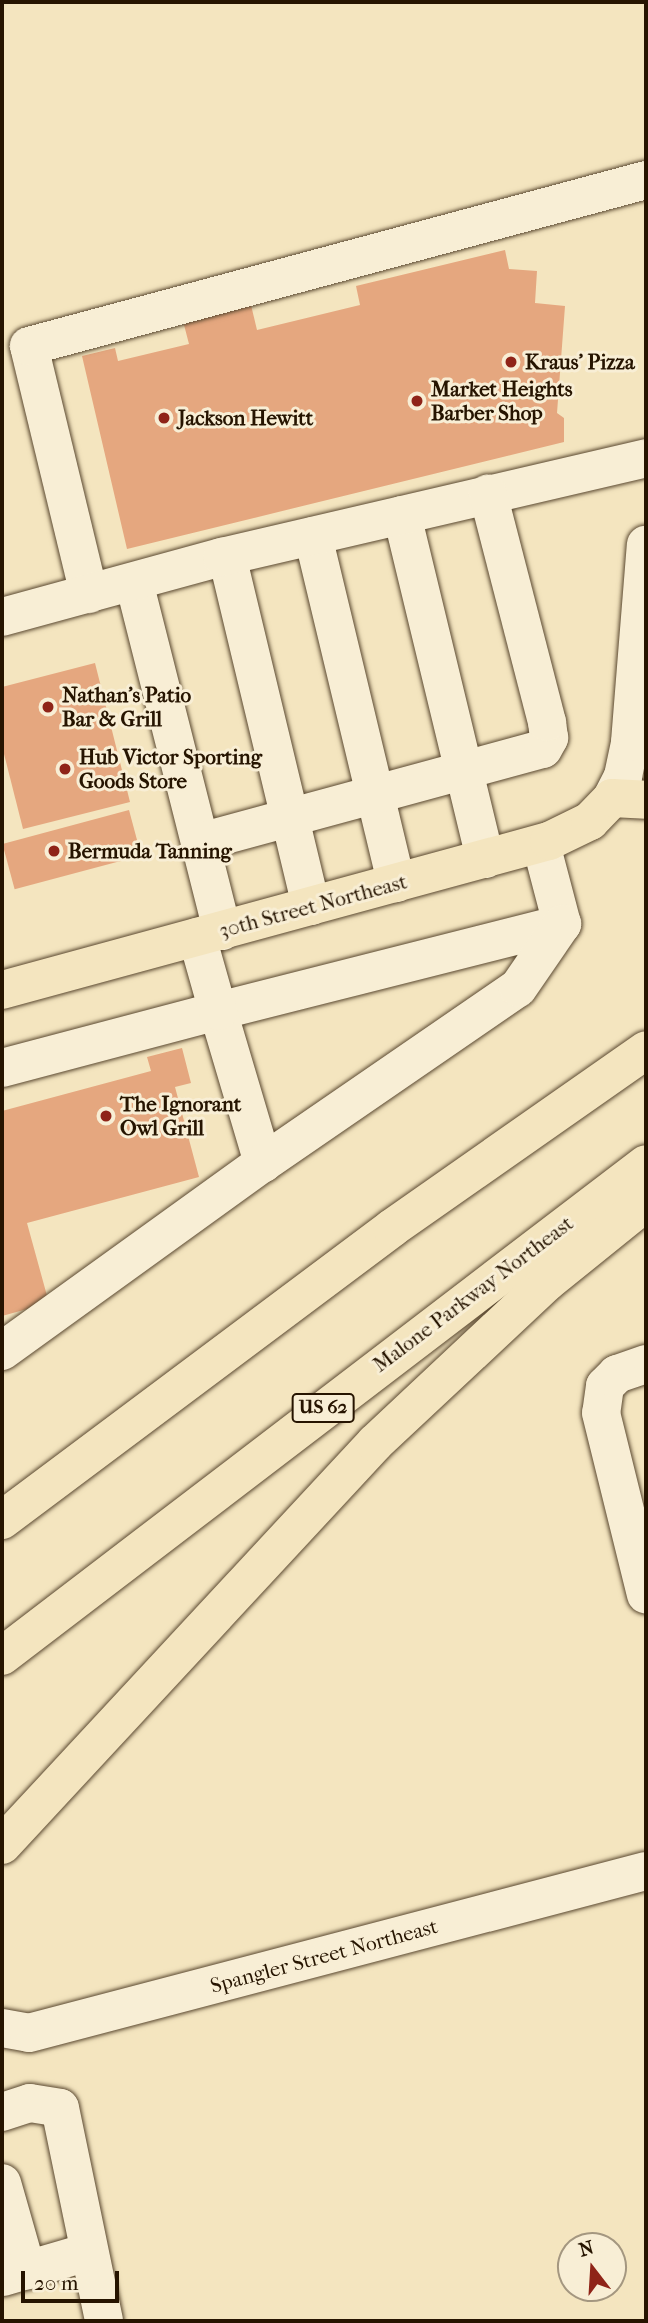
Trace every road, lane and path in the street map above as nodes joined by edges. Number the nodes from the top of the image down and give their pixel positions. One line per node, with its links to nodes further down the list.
1 (646, 180): 9 (street)
2 (646, 458): 3 (street)
3 (488, 494): 4 (street); 11 (street)
4 (402, 515): 5 (street); 11 (street)
5 (313, 536): 7 (street); 12 (street)
6 (646, 545): 13 (street)
7 (227, 556): 8 (street); 14 (street)
8 (134, 582): 9 (street); 15 (street)
9 (89, 594): 10 (street)
10 (2, 617)
11 (464, 773): 12 (street); 17 (street)
12 (375, 796): 14 (street); 18 (street)
13 (629, 799): 16 (main road, 30th Street Northeast)
14 (290, 818): 15 (street); 19 (street)
15 (200, 842): 21 (street)
16 (541, 844): 17 (main road, 30th Street Northeast); 20 (street)
17 (485, 859): 18 (main road, 30th Street Northeast)
18 (396, 883): 19 (main road, 30th Street Northeast)
19 (311, 906): 21 (main road, 30th Street Northeast)
20 (562, 924): 23 (street); 26 (street)
21 (210, 934): 22 (main road, 30th Street Northeast); 23 (street)
22 (2, 990)
23 (218, 1011): 25 (street); 26 (street)
24 (646, 1050): 31 (main road)
25 (2, 1068)
26 (263, 1163): 29 (street)
27 (646, 1164): 33 (main road, Malone Parkway Northeast / US 62)
28 (646, 1202): 34 (main road)
29 (2, 1351)
30 (646, 1364): 32 (street)
31 (2, 1520)
32 (646, 1595)
33 (2, 1656)
34 (2, 1845)
35 (646, 1871): 36 (street, Spangler Street Northeast)
36 (2, 2028)
37 (2, 2112): 39 (street)
38 (2, 2183): 40 (street)
39 (88, 2252): 40 (street); 41 (street)
40 (14, 2274)
41 (104, 2321)

